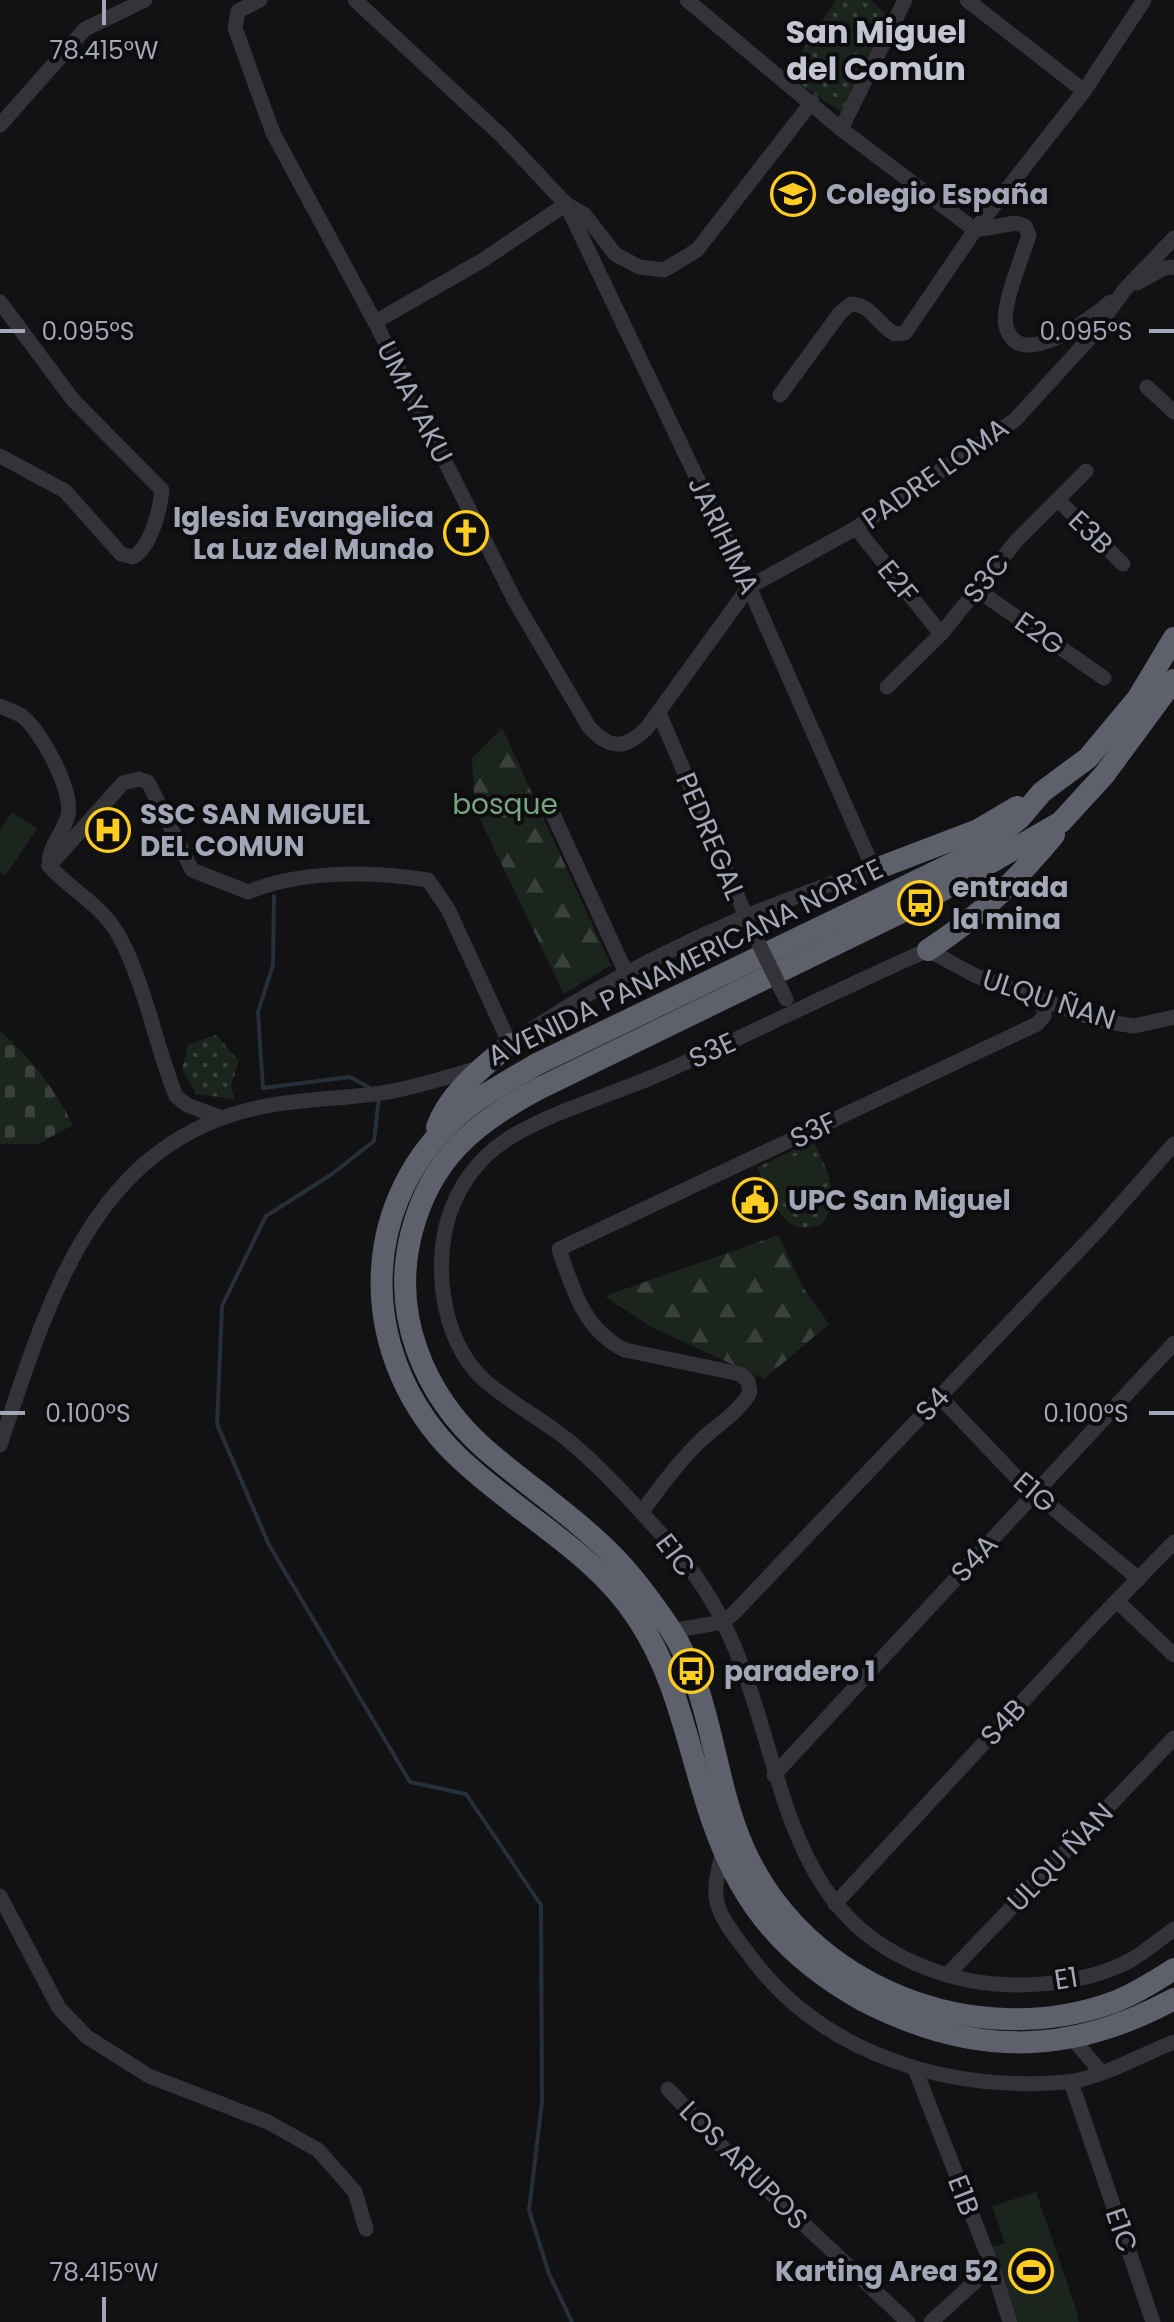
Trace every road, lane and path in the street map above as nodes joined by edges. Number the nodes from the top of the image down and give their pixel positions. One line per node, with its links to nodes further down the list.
1 (145, 0): 12 (street)
2 (223, 0): 9 (street)
3 (260, 0): 9 (street)
4 (354, 0): 14 (street)
5 (686, 0): 11 (street)
6 (905, 0): 13 (street)
7 (966, 0): 10 (street)
8 (1144, 0): 10 (street)
9 (238, 11): 20 (street, UMAYAKU)
10 (1084, 92): 15 (street)
11 (812, 102): 13 (street); 14 (street)
12 (0, 125)
13 (841, 129): 15 (street)
14 (566, 204): 20 (street); 29 (street, JARIHIMA)
15 (975, 230): 18 (street); 22 (street)
16 (1174, 238): 18 (street, PADRE LOMA)
17 (1174, 267): 18 (street)
18 (1126, 288): 27 (street, PADRE LOMA)
19 (0, 302): 24 (street)
20 (374, 322): 37 (street, UMAYAKU)
21 (1147, 387): 23 (street)
22 (780, 395)
23 (1174, 412)
24 (0, 456)
25 (1086, 471): 26 (street, S3C)
26 (1058, 501): 28 (street, E3B); 30 (street, S3C)
27 (856, 528): 29 (street, PADRE LOMA); 31 (street, E2F)
28 (1124, 564)
29 (750, 586): 37 (street); 42 (street, JARIHIMA)
30 (976, 589): 31 (street, S3C); 33 (street, E2G)
31 (941, 634): 35 (street, S3C)
32 (1174, 638): 38 (highway, AVENIDA PANAMERICANA NORTE)
33 (1104, 678)
34 (1174, 680): 40 (highway, AVENIDA PANAMERICANA NORTE)
35 (887, 687)
36 (0, 706): 41 (street)
37 (659, 713): 43 (street, PEDREGAL)
38 (1042, 792): 42 (highway); 53 (highway, AVENIDA PANAMERICANA NORTE)
39 (551, 810): 45 (street)
40 (1062, 822): 44 (highway); 64 (highway, AVENIDA PANAMERICANA NORTE)
41 (48, 866): 49 (street); 51 (street)
42 (875, 869): 43 (street)
43 (747, 920): 45 (street); 47 (street, PEDREGAL, bridge)
44 (928, 950): 46 (street, ULQU ÑAN); 47 (street, S3E)
45 (628, 975): 49 (street)
46 (1036, 997): 48 (street, ULQU ÑAN); 59 (street, S3F)
47 (790, 1006): 54 (street, S3E)
48 (1174, 1017)
49 (510, 1044): 50 (highway)
50 (482, 1067): 51 (street); 53 (highway)
51 (222, 1118): 57 (street)
52 (1174, 1144): 56 (street, S4)
53 (431, 1146): 68 (highway, AVENIDA PANAMERICANA NORTE)
54 (496, 1148): 59 (street, E1C)
55 (1174, 1343): 58 (street, S4A)
56 (939, 1396): 58 (street, E1G); 63 (street, S4)
57 (0, 1445)
58 (1034, 1492): 61 (street, E1G); 67 (street, S4A)
59 (642, 1512): 63 (street, E1C)
60 (1174, 1542): 61 (street, S4B)
61 (1138, 1580): 62 (street, S4B)
62 (1117, 1602): 65 (street); 70 (street, S4B)
63 (723, 1622): 64 (street); 67 (street, E1C)
64 (672, 1631): 72 (highway, AVENIDA PANAMERICANA NORTE)
65 (1174, 1655)
66 (1174, 1738): 73 (street, ULQU ÑAN)
67 (774, 1774): 70 (street, E1C)
68 (723, 1845): 75 (highway, AVENIDA PANAMERICANA NORTE); 77 (street)
69 (0, 1896): 81 (street)
70 (835, 1904): 73 (street, E1C)
71 (1174, 1929): 73 (street, E1)
72 (1174, 1970)
73 (946, 1975)
74 (1174, 1999): 75 (highway, AVENIDA PANAMERICANA NORTE)
75 (1072, 2038): 78 (street)
76 (1174, 2042): 78 (street)
77 (915, 2069): 79 (street); 82 (street, E1B)
78 (1101, 2072): 79 (street)
79 (1070, 2082): 86 (street, E1C)
80 (668, 2089): 83 (street, LOS ARUPOS)
81 (366, 2229)
82 (992, 2266): 84 (street); 85 (street, E1B)
83 (908, 2322)
84 (931, 2322)
85 (1010, 2322)
86 (1153, 2322)

